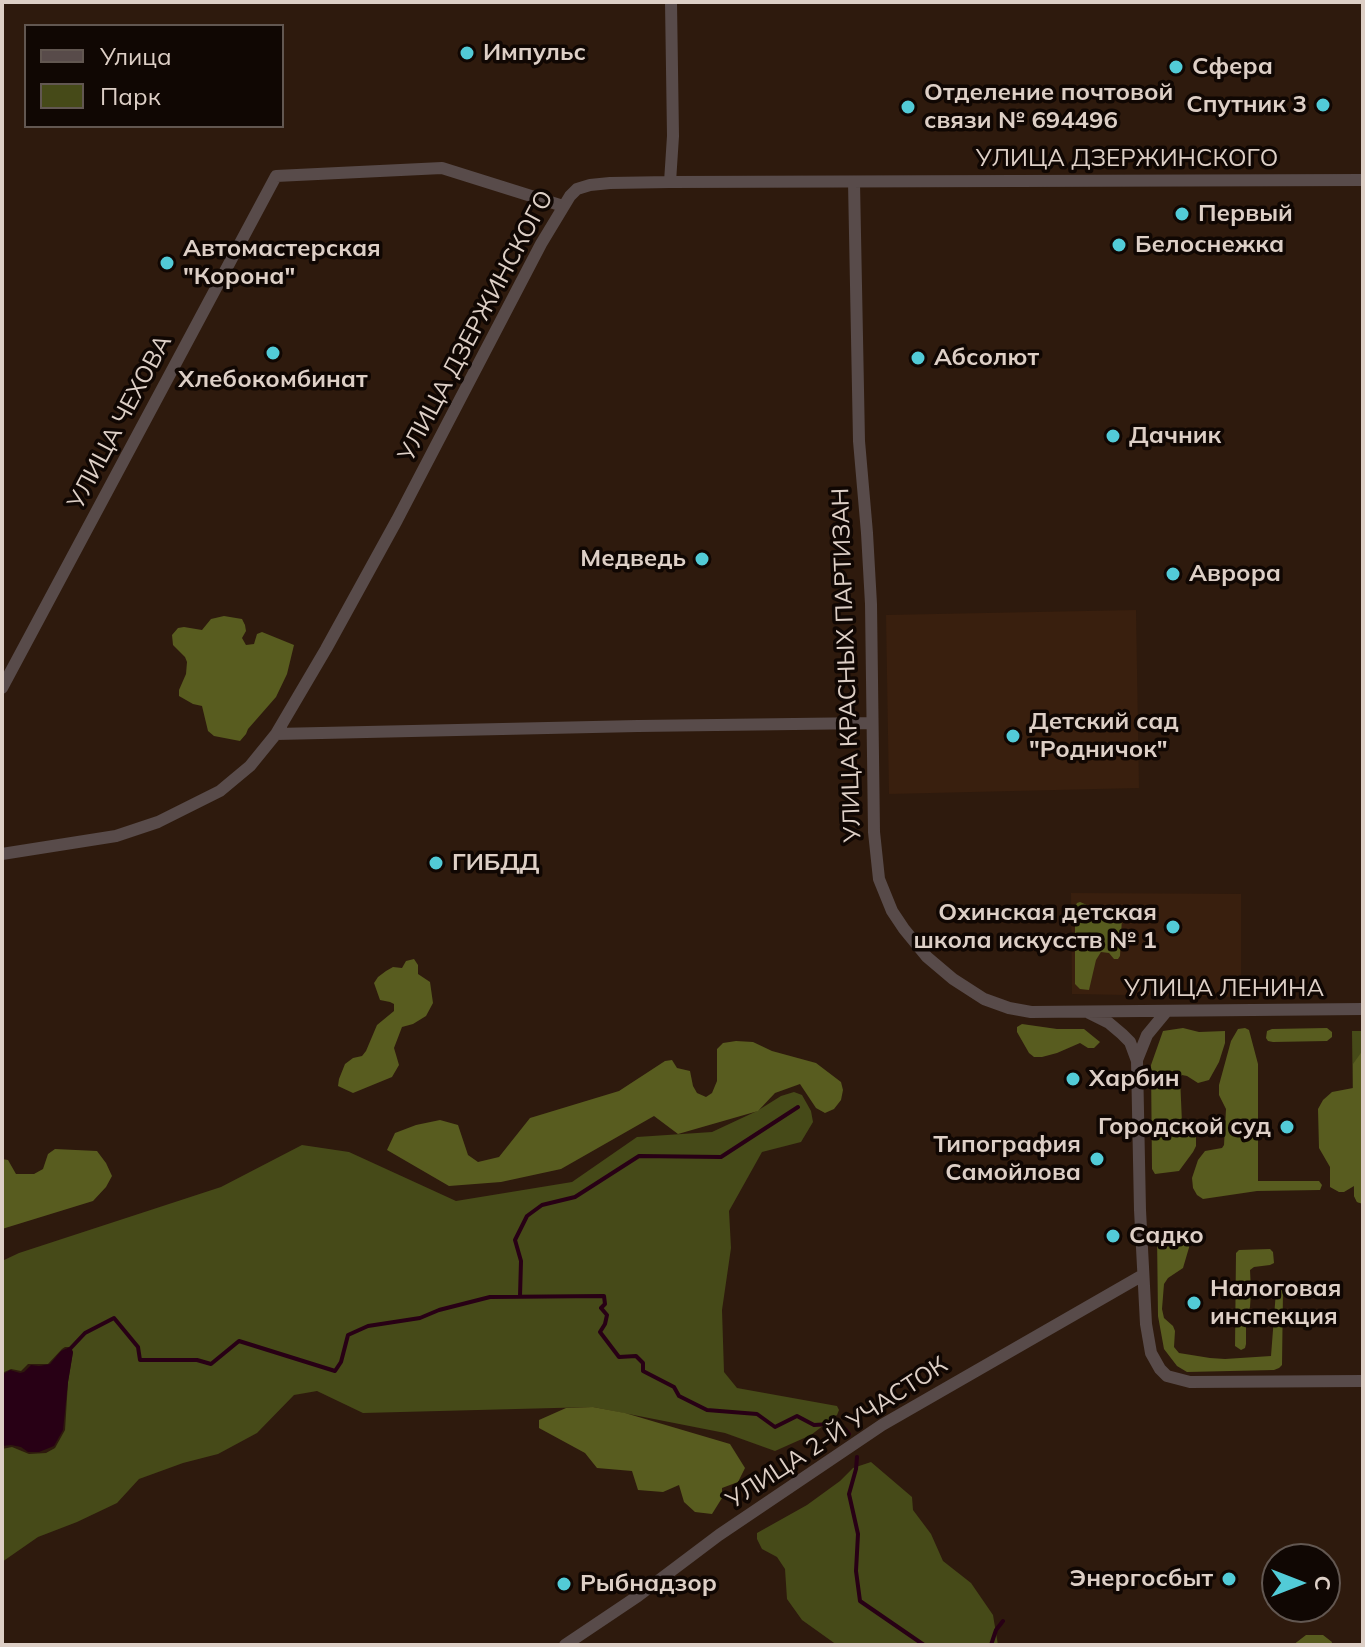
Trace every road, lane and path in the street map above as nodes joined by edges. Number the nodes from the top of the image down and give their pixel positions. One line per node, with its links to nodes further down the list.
1 (671, 2): 3 (street)
2 (1363, 180): 4 (street, УЛИЦА ДЗЕРЖИНСКОГО)
3 (670, 182): 4 (street, УЛИЦА ДЗЕРЖИНСКОГО); 5 (street, УЛИЦА ДЗЕРЖИНСКОГО)
4 (854, 182): 7 (street, УЛИЦА КРАСНЫХ ПАРТИЗАН)
5 (563, 206): 6 (street, УЛИЦА ЧЕХОВА); 8 (street, УЛИЦА ДЗЕРЖИНСКОГО)
6 (2, 688)
7 (872, 723): 8 (street); 11 (street, УЛИЦА КРАСНЫХ ПАРТИЗАН)
8 (276, 734): 9 (street, УЛИЦА ДЗЕРЖИНСКОГО)
9 (2, 854)
10 (1363, 1009): 12 (street, УЛИЦА ЛЕНИНА)
11 (1085, 1012): 12 (street, УЛИЦА ЛЕНИНА); 13 (street)
12 (1166, 1012): 13 (street)
13 (1137, 1061): 14 (street)
14 (1143, 1275): 15 (street); 16 (street, УЛИЦА 2-Й УЧАСТОК)
15 (1363, 1381)
16 (565, 1645)

